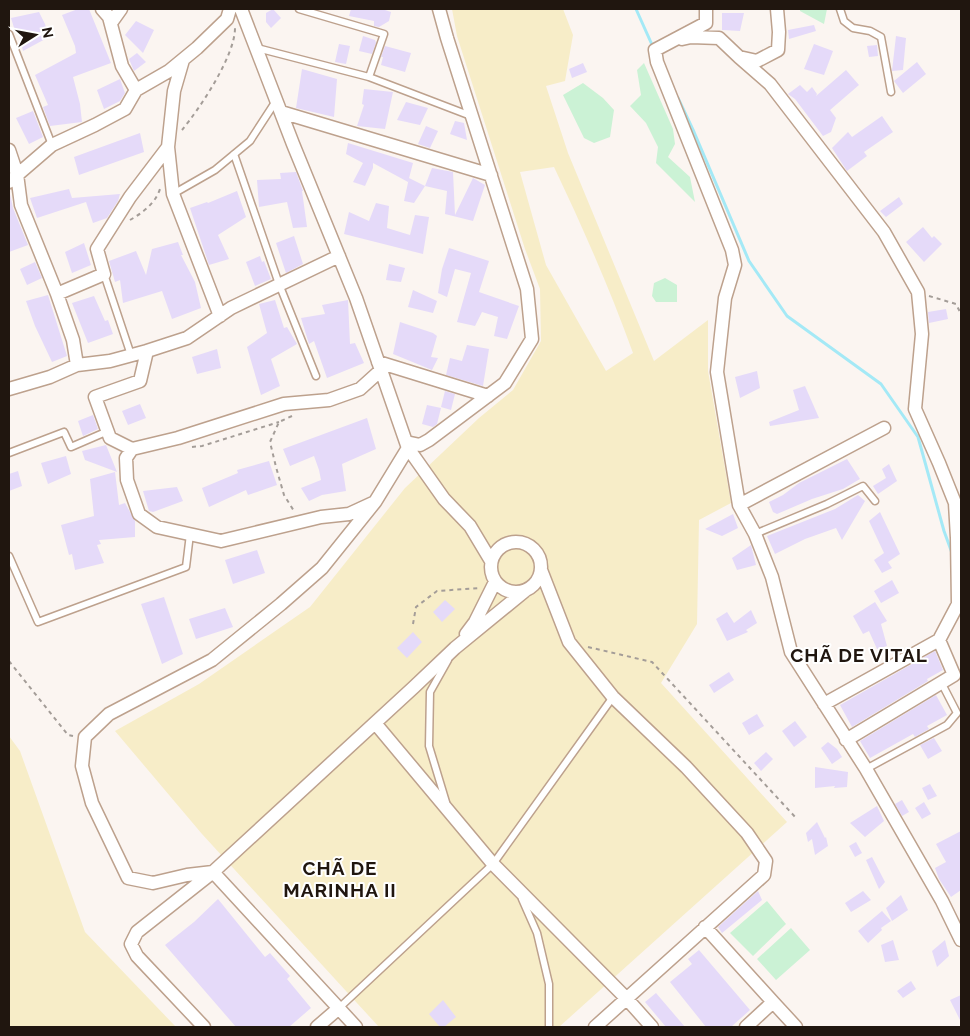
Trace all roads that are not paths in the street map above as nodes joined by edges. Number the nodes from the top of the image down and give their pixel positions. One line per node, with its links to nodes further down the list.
1 (102, 9): 10 (street)
2 (121, 9): 10 (street)
3 (230, 9): 15 (street)
4 (241, 9): 13 (street)
5 (299, 9): 16 (lane)
6 (439, 9): 20 (street)
7 (706, 9): 12 (street)
8 (777, 9): 14 (street)
9 (840, 9): 18 (lane)
10 (110, 23): 17 (street)
11 (9, 34): 21 (lane)
12 (672, 42): 14 (street); 49 (street)
13 (257, 48): 16 (lane); 19 (street)
14 (739, 56): 57 (street)
15 (183, 60): 17 (street); 22 (street)
16 (369, 77): 20 (lane)
17 (136, 90): 21 (street)
18 (891, 92)
19 (279, 106): 24 (lane); 25 (street); 28 (street)
20 (472, 116): 25 (street)
21 (52, 144): 26 (street)
22 (168, 147): 27 (street); 29 (street)
23 (9, 150): 26 (street)
24 (234, 154): 27 (lane); 30 (lane)
25 (491, 175): 39 (street)
26 (13, 178): 31 (street)
27 (173, 194): 32 (street)
28 (339, 256): 30 (street); 36 (street)
29 (104, 274): 31 (street); 34 (lane)
30 (279, 284): 32 (street); 37 (lane)
31 (57, 294): 35 (street)
32 (220, 316): 33 (street)
33 (148, 351): 34 (street); 41 (street)
34 (131, 355): 35 (street)
35 (77, 365): 38 (street)
36 (380, 366): 39 (street); 43 (street); 44 (street)
37 (316, 376)
38 (9, 389)
39 (488, 396): 42 (street)
40 (884, 428): 49 (street)
41 (108, 430): 44 (street); 45 (lane)
42 (429, 440): 43 (street); 46 (street)
43 (407, 445): 46 (street); 48 (street)
44 (132, 449): 50 (street)
45 (9, 452)
46 (418, 464): 53 (street)
47 (875, 501): 51 (lane)
48 (375, 502): 50 (street); 67 (street)
49 (739, 505): 51 (street)
50 (190, 534): 52 (lane)
51 (755, 534): 61 (street)
52 (9, 556)
53 (491, 561): 54 (street); 55 (street)
54 (541, 570): 56 (street); 60 (street)
55 (494, 584): 56 (street); 58 (street)
56 (526, 590): 58 (street)
57 (939, 640): 59 (street); 61 (street)
58 (455, 648): 62 (street); 65 (lane)
59 (941, 682): 63 (street); 64 (lane)
60 (613, 697): 66 (lane); 69 (street)
61 (824, 704): 63 (street)
62 (375, 723): 65 (street); 67 (street)
63 (846, 740): 64 (street)
64 (866, 769): 70 (street)
65 (449, 812): 66 (street)
66 (493, 864): 68 (street); 73 (lane)
67 (213, 872): 73 (street); 74 (street)
68 (518, 888): 71 (street); 77 (lane)
69 (706, 927): 71 (street); 72 (street)
70 (961, 940)
71 (627, 999): 78 (street); 79 (street)
72 (773, 1002): 80 (street); 81 (street)
73 (339, 1008): 75 (street); 76 (street)
74 (204, 1027)
75 (317, 1027)
76 (356, 1027)
77 (548, 1027)
78 (595, 1027)
79 (652, 1027)
80 (746, 1027)
81 (796, 1027)

